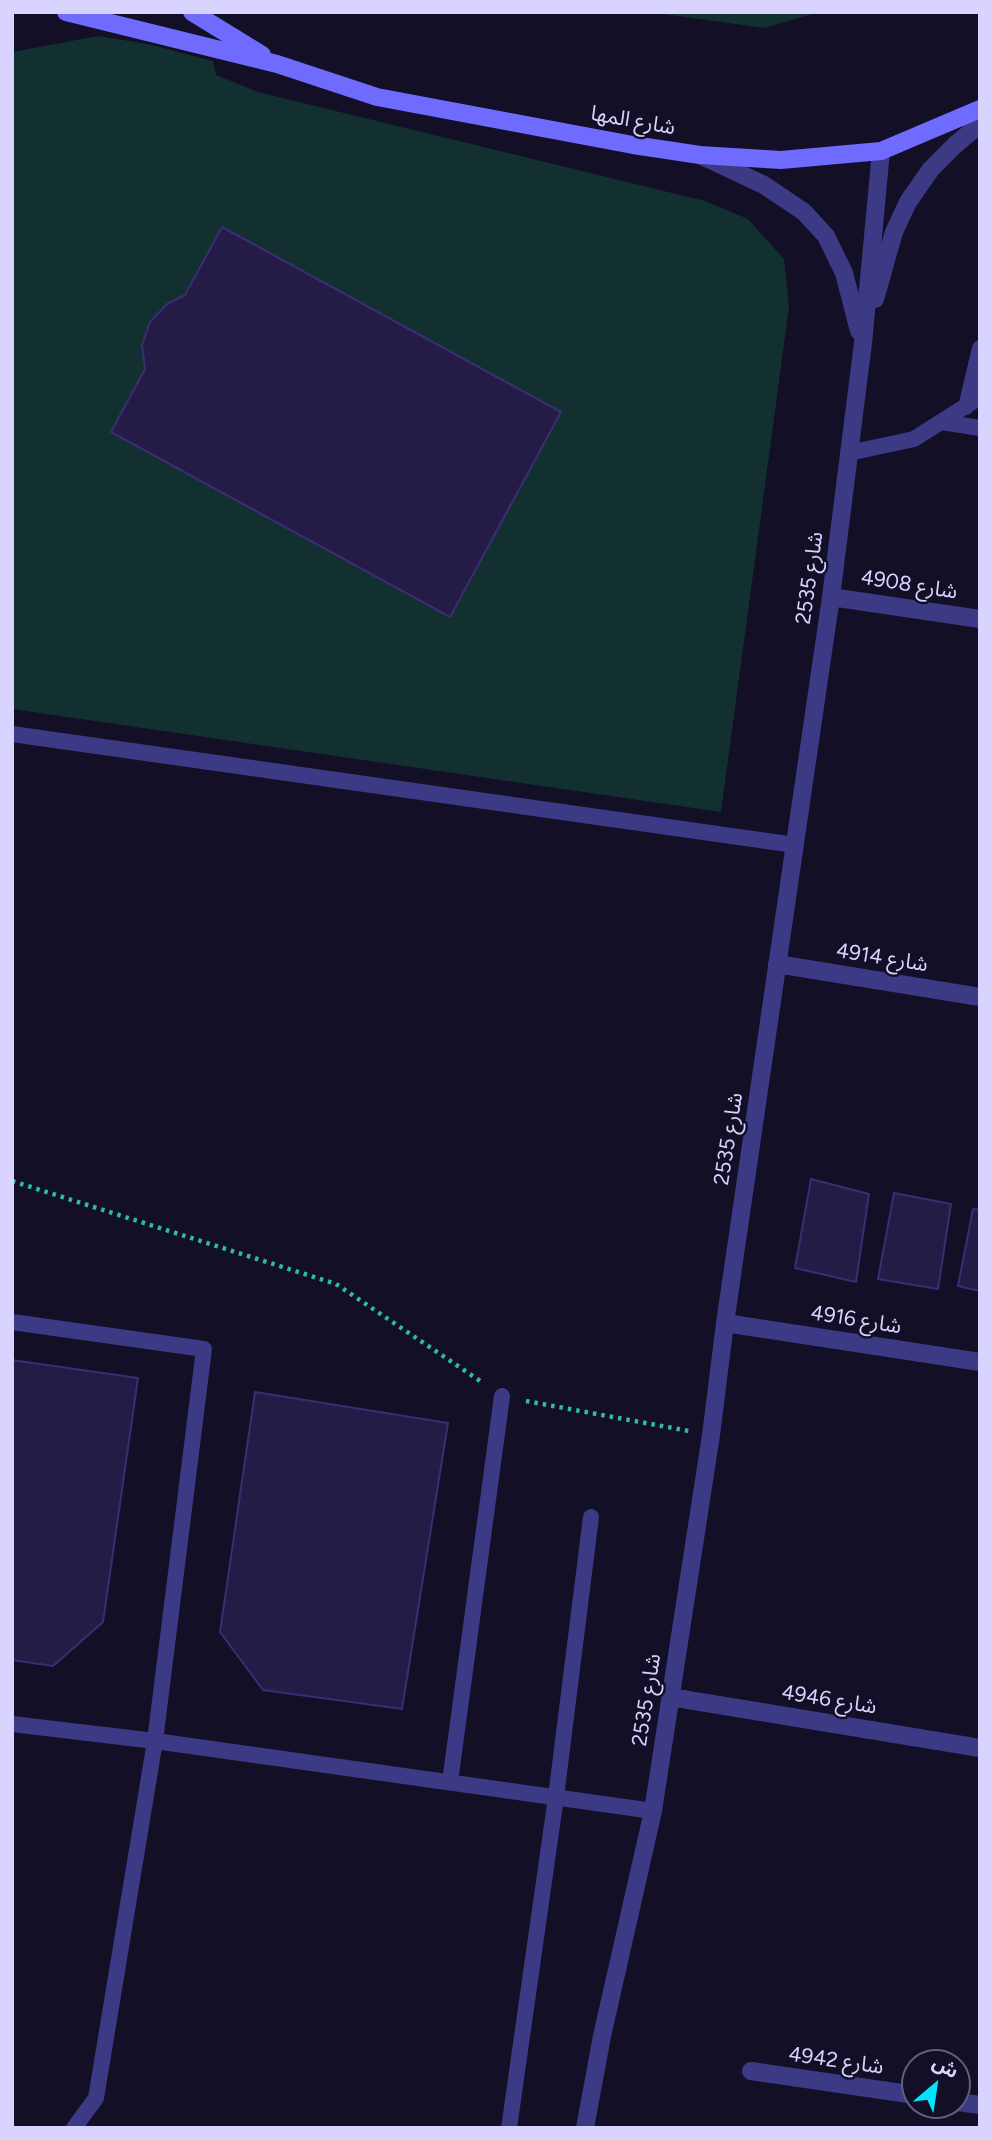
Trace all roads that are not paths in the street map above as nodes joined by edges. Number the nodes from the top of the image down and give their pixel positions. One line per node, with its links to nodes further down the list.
1 (66, 12): 3 (street, شارع المها)
2 (192, 12): 3 (street, شارع المها)
3 (277, 64): 7 (street, شارع المها)
4 (980, 109): 6 (street, شارع المها)
5 (980, 124): 8 (street)
6 (881, 151): 7 (street, شارع المها); 8 (street, 2535 شارع)
7 (701, 155): 8 (street)
8 (863, 343): 13 (street, 2535 شارع)
9 (980, 348): 10 (lane)
10 (973, 402): 11 (lane)
11 (942, 422): 12 (lane); 13 (lane)
12 (980, 428)
13 (849, 453): 14 (street, 2535 شارع)
14 (831, 597): 15 (street, 4908 شارع); 17 (street, 2535 شارع)
15 (980, 619)
16 (12, 734): 17 (lane)
17 (794, 845): 18 (street, 2535 شارع)
18 (777, 964): 19 (street, 4914 شارع); 21 (street, 2535 شارع)
19 (980, 997)
20 (12, 1322): 27 (lane)
21 (725, 1323): 22 (street, 4916 شارع); 25 (street, 2535 شارع)
22 (980, 1362)
23 (502, 1396): 29 (lane)
24 (592, 1517): 30 (lane)
25 (670, 1697): 28 (street, 4946 شارع); 31 (street, 2535 شارع)
26 (12, 1724): 27 (lane)
27 (155, 1741): 29 (lane); 34 (lane)
28 (980, 1748)
29 (450, 1782): 30 (lane)
30 (556, 1797): 31 (lane); 35 (lane)
31 (653, 1811): 36 (street, 2535 شارع)
32 (751, 2071): 33 (street, 4942 شارع)
33 (901, 2093)
34 (74, 2128)
35 (509, 2128)
36 (585, 2128)

